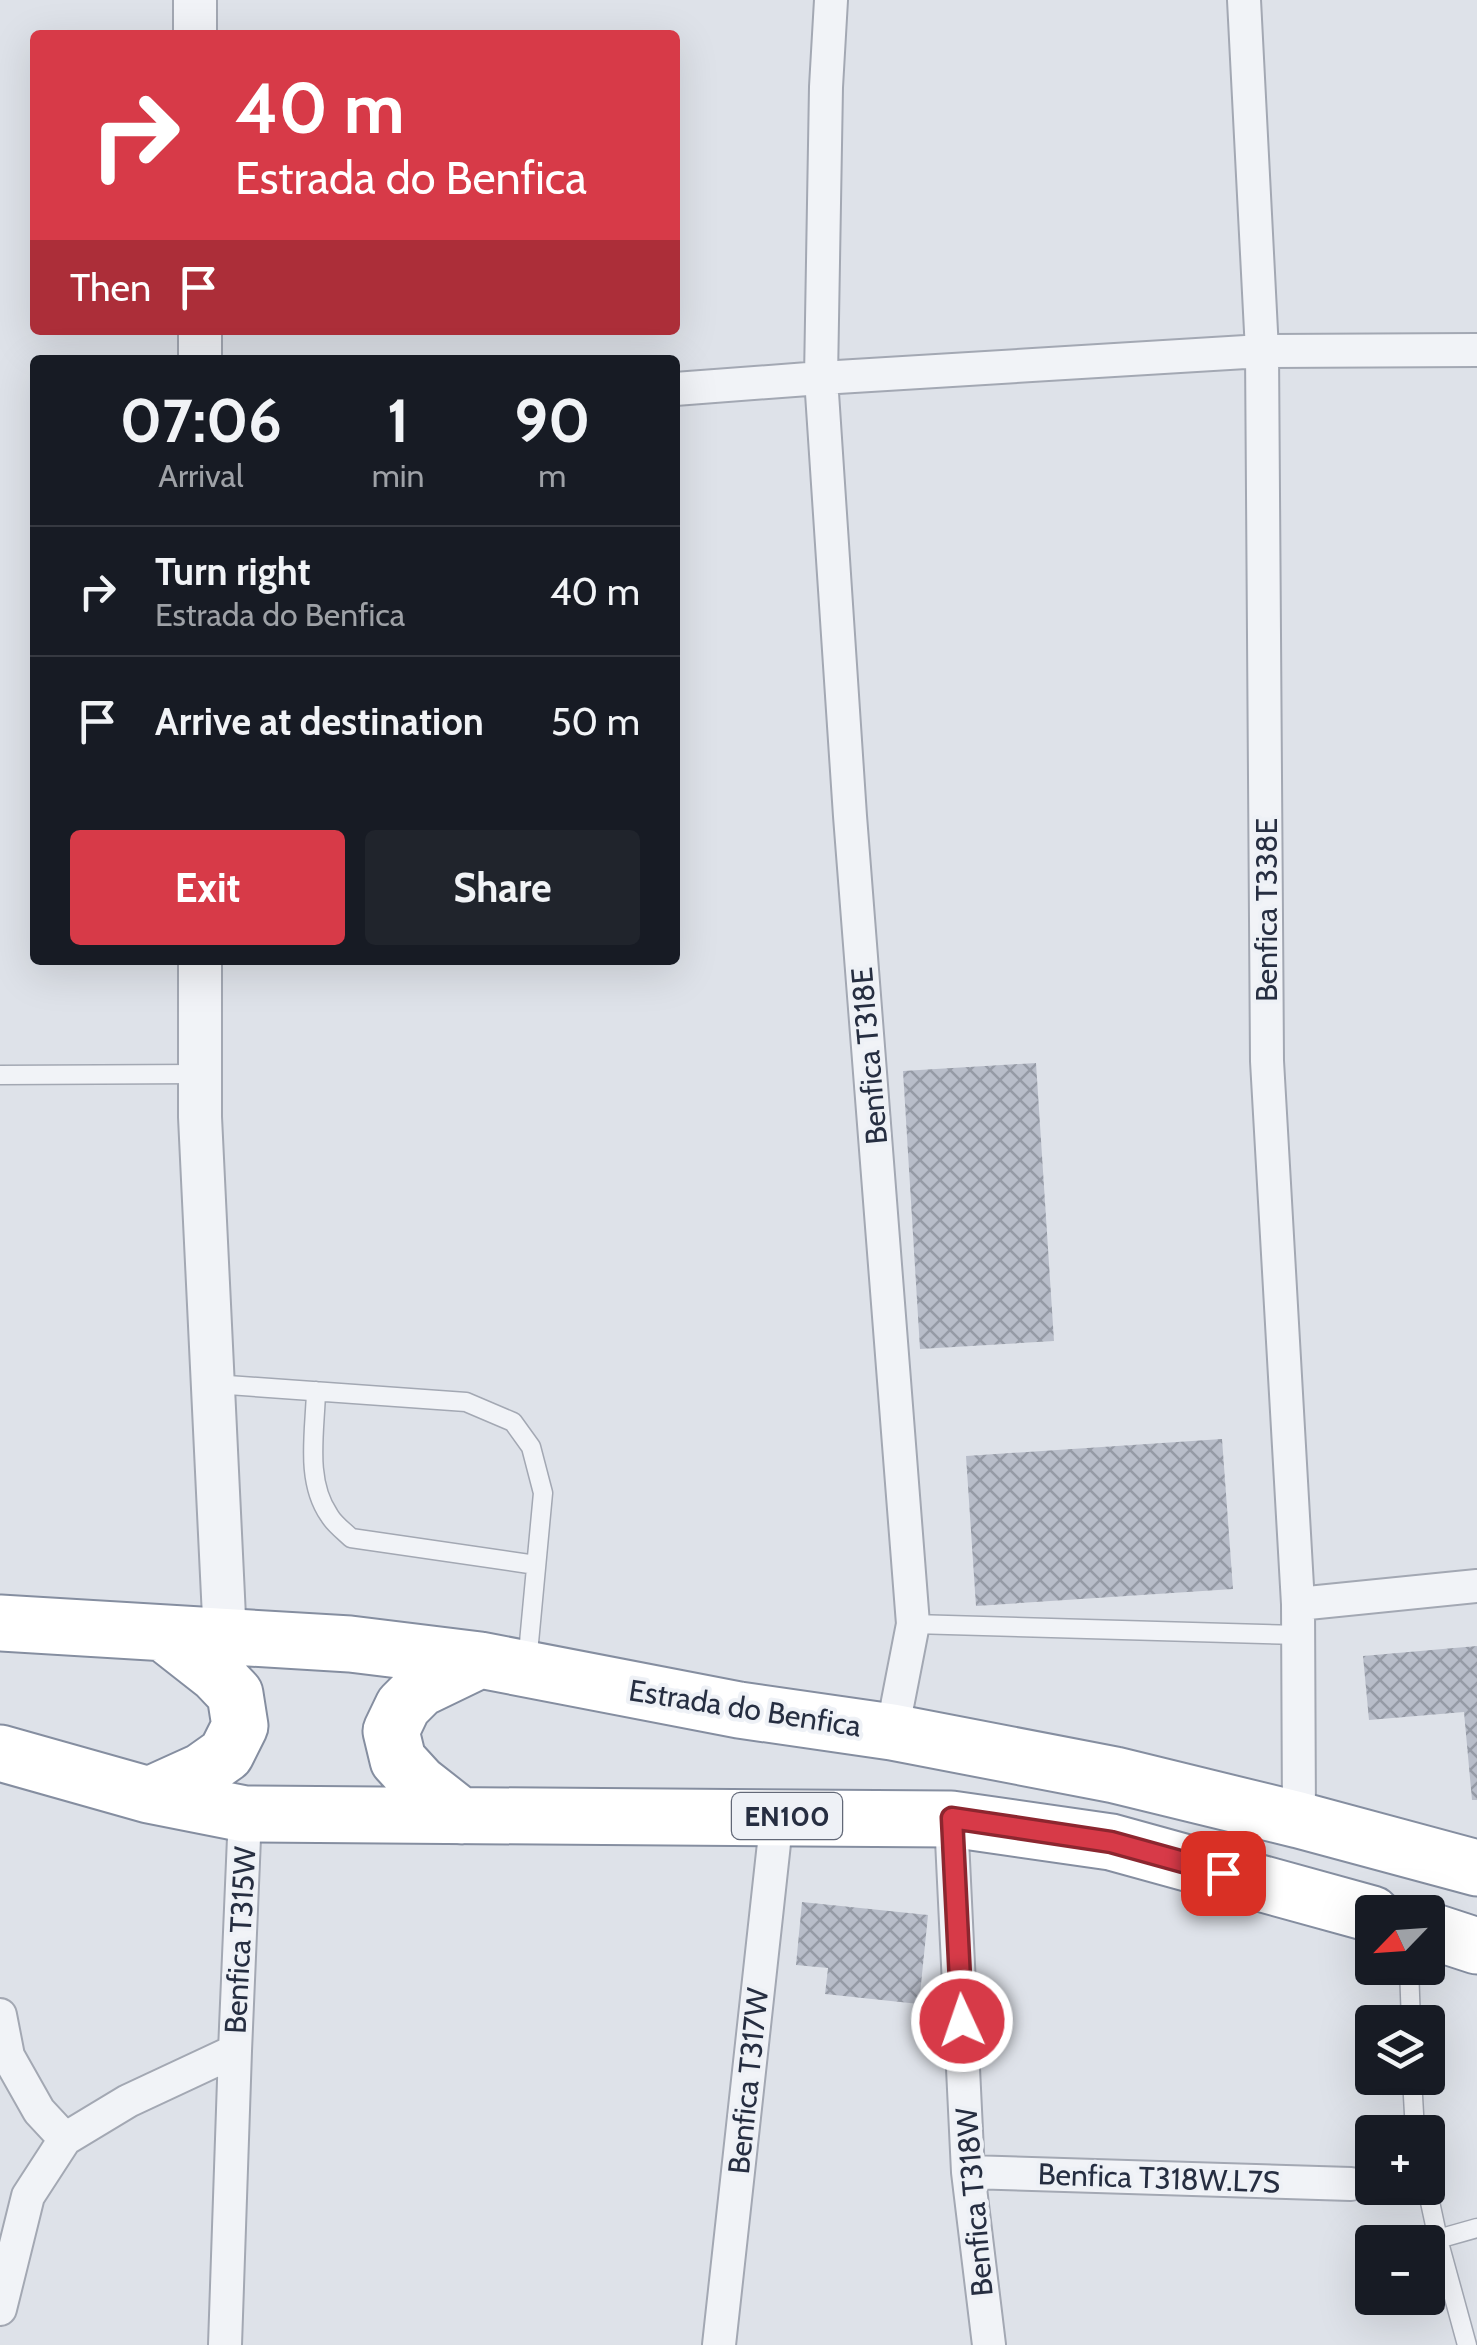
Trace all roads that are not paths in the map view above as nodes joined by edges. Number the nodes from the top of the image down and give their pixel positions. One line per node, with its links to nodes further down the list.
1 (194, 0): 4 (street)
2 (830, 0): 7 (street, Benfica T318E)
3 (1244, 0): 6 (street, Benfica T338E)
4 (195, 30)
5 (1477, 350): 6 (street)
6 (1262, 351): 7 (street); 16 (street, Benfica T338E)
7 (820, 378): 8 (street); 18 (street, Benfica T318E)
8 (680, 390)
9 (200, 965): 10 (street)
10 (200, 1074): 11 (lane); 12 (street)
11 (0, 1075)
12 (214, 1384): 13 (lane); 20 (street)
13 (316, 1391): 14 (lane); 14 (lane)
14 (536, 1565): 21 (lane)
15 (1477, 1586): 16 (street)
16 (1299, 1620): 18 (lane); 29 (street, Benfica T338E)
17 (0, 1623): 19 (highway, Estrada do Benfica)
18 (913, 1624): 22 (street, Benfica T318E)
19 (165, 1634): 20 (highway, Estrada do Benfica); 24 (highway)
20 (225, 1638): 21 (highway, Estrada do Benfica)
21 (503, 1665): 22 (highway, Estrada do Benfica); 26 (highway)
22 (892, 1732): 29 (highway, Estrada do Benfica)
23 (0, 1753): 24 (highway, EN100)
24 (150, 1795): 25 (highway, EN100)
25 (246, 1814): 26 (highway, EN100); 35 (street, Benfica T315W)
26 (461, 1816): 27 (highway, EN100)
27 (776, 1816): 28 (highway, EN100); 44 (street, Benfica T317W)
28 (952, 1818): 31 (highway, EN100); 37 (street, Benfica T318W)
29 (1299, 1820): 30 (highway, Estrada do Benfica)
30 (1477, 1868)
31 (1355, 1909)
32 (1445, 1936): 33 (highway)
33 (1477, 1946)
34 (0, 2015): 36 (street)
35 (235, 2051): 36 (street, Benfica T315W); 43 (street)
36 (65, 2139): 42 (street, Benfica T315W)
37 (968, 2172): 38 (street, Benfica T318W.L7S); 45 (street, Benfica T318W)
38 (1351, 2184)
39 (1477, 2228): 40 (lane)
40 (1445, 2237)
41 (1445, 2265): 46 (lane)
42 (0, 2309)
43 (226, 2345)
44 (720, 2345)
45 (989, 2345)
46 (1467, 2345)

